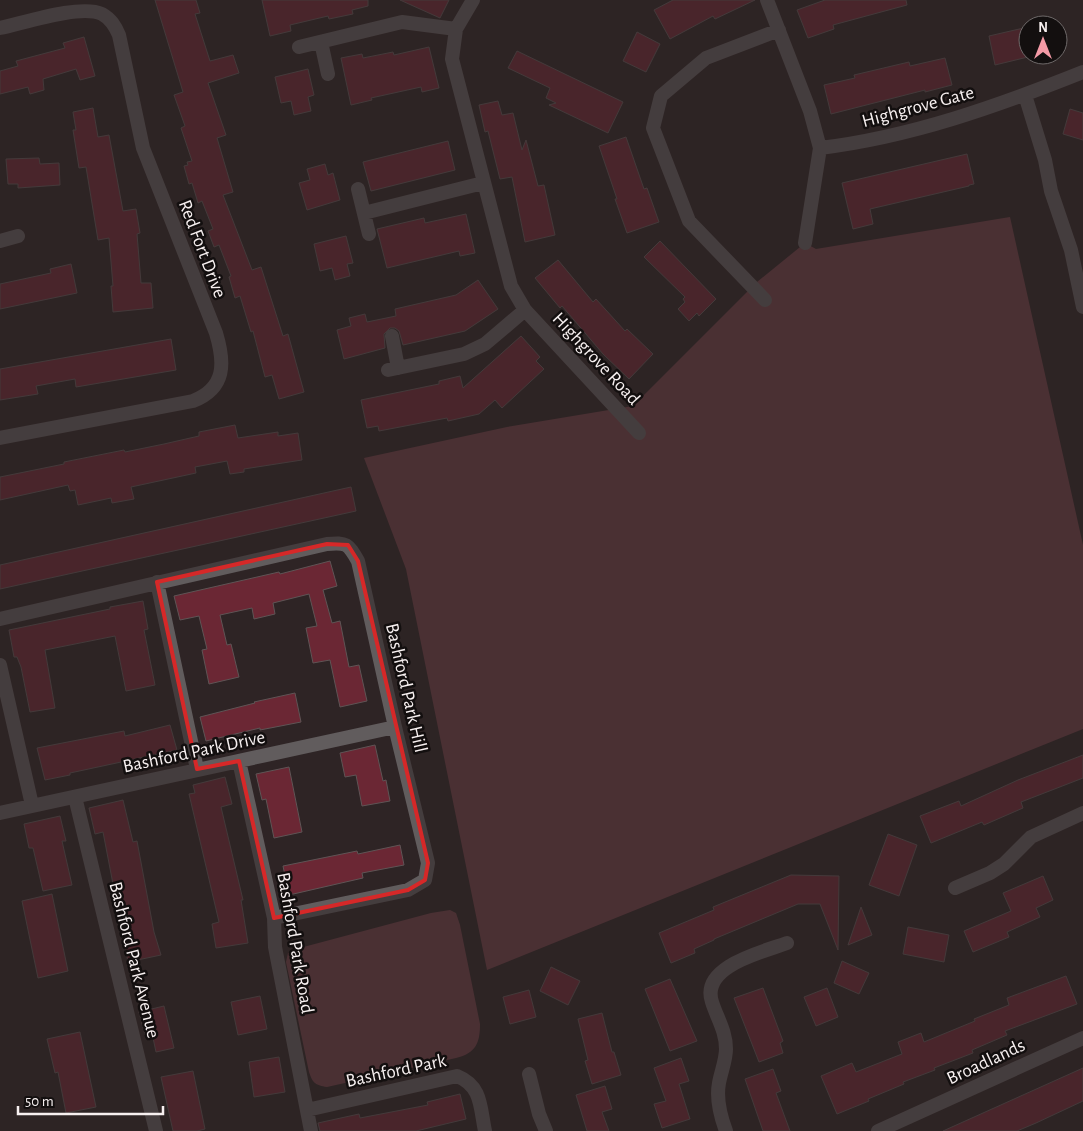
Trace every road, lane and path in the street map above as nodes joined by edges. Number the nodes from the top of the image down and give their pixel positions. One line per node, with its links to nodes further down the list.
1 (473, 0): 4 (street, Highgrove Road)
2 (768, 0): 5 (street)
3 (0, 28): 25 (street, Red Fort Drive)
4 (456, 29): 6 (street); 12 (street, Highgrove Road)
5 (779, 30): 11 (street); 20 (street)
6 (321, 42): 7 (street); 9 (street)
7 (299, 47)
8 (1083, 72): 10 (street, Highgrove Gate)
9 (328, 74)
10 (1026, 95): 11 (street, Highgrove Gate); 19 (street)
11 (820, 148): 18 (street)
12 (483, 183): 14 (street); 22 (street, Highgrove Road)
13 (358, 189): 14 (street)
14 (364, 213): 15 (street)
15 (369, 234)
16 (18, 236): 17 (street)
17 (0, 241)
18 (804, 243)
19 (1077, 249): 21 (street)
20 (765, 300)
21 (1083, 307)
22 (525, 310): 23 (street, Highgrove Road); 24 (street, Highgrove Road)
23 (392, 336)
24 (639, 433)
25 (0, 438)
26 (157, 582): 27 (street, Bashford Park Hill); 29 (street, Bashford Park Hill); 31 (street)
27 (0, 619)
28 (0, 665): 33 (street)
29 (395, 727): 30 (street, Bashford Park Drive); 37 (street, Bashford Park Hill)
30 (239, 761): 31 (street, Bashford Park Drive); 37 (street, Bashford Park Road)
31 (197, 769): 32 (street, Bashford Park Drive)
32 (75, 797): 33 (street, Bashford Park Drive); 43 (street, Bashford Park Avenue)
33 (32, 806): 34 (street, Bashford Park Drive)
34 (0, 813)
35 (1083, 813): 36 (street)
36 (956, 888)
37 (274, 918): 41 (street, Bashford Park Road)
38 (787, 942): 47 (street)
39 (1083, 1038): 42 (street, Broadlands)
40 (529, 1074): 46 (street)
41 (307, 1110): 44 (street, Bashford Park Road); 45 (street, Bashford Park)
42 (908, 1125): 48 (street, Broadlands)
43 (156, 1131)
44 (311, 1131)
45 (485, 1131)
46 (546, 1131)
47 (726, 1131)
48 (878, 1131)

